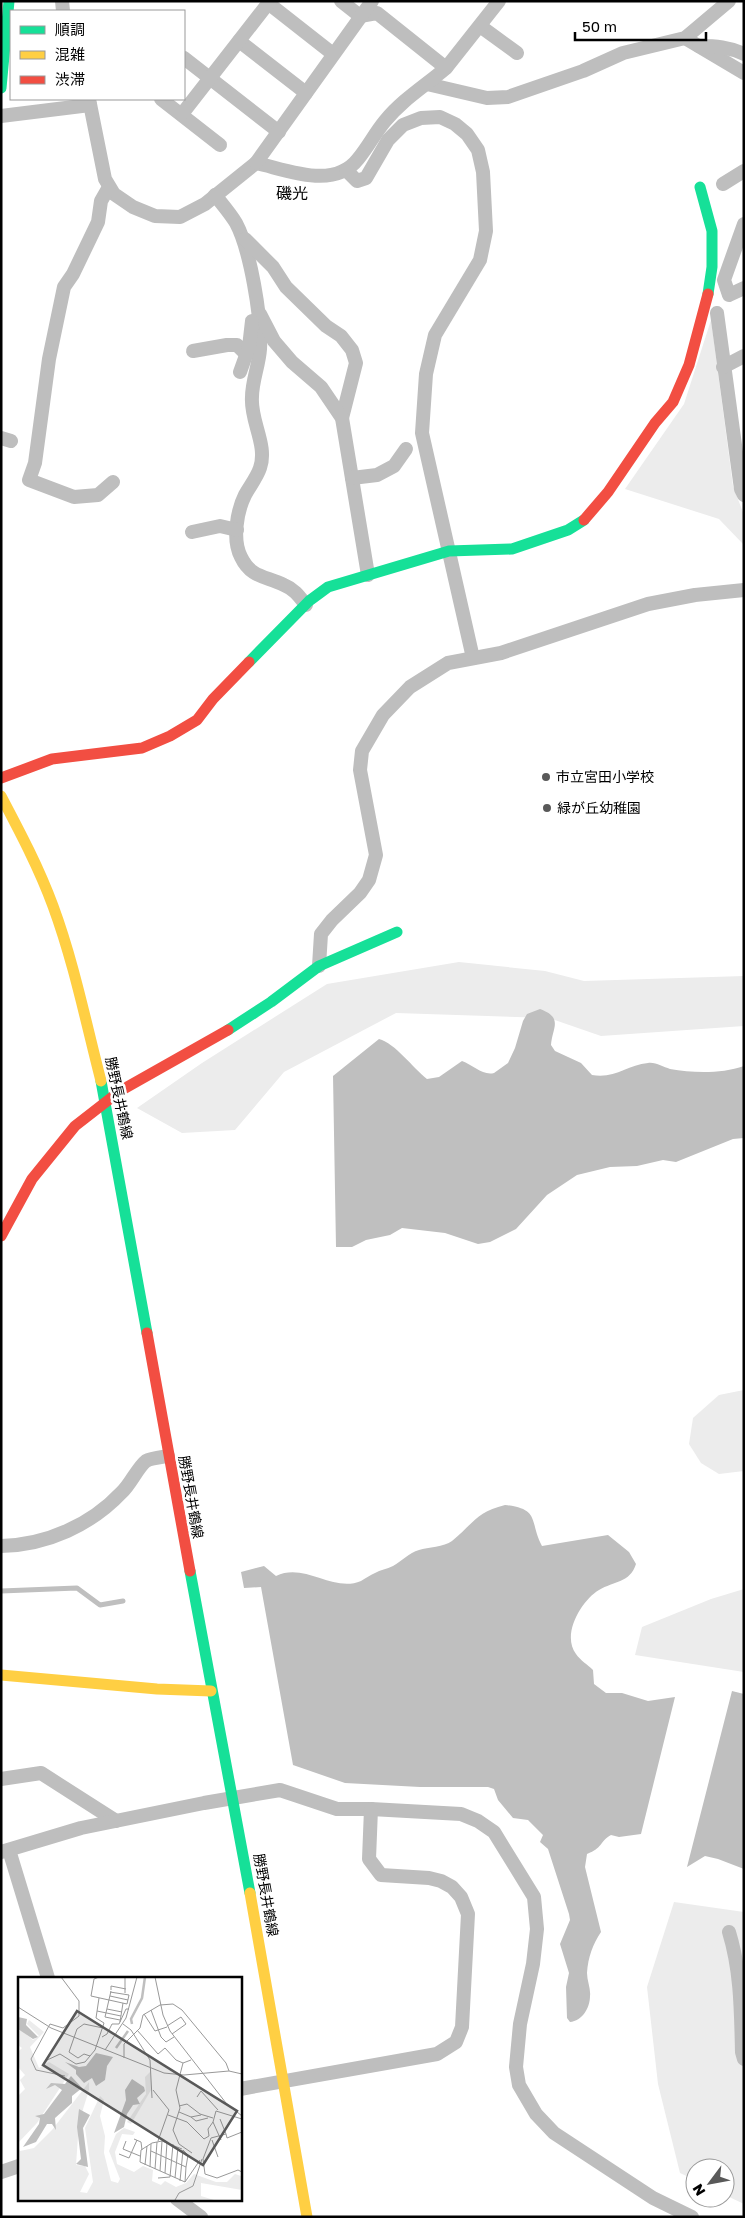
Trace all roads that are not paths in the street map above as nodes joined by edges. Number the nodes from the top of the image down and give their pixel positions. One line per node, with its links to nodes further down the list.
1 (9, 1): 20 (street)
2 (341, 1): 7 (street)
3 (372, 1): 7 (street)
4 (499, 1): 8 (street)
5 (729, 1): 9 (street)
6 (269, 2): 10 (street); 13 (street)
7 (360, 16): 13 (street); 16 (street)
8 (480, 26): 12 (street); 16 (street)
9 (686, 38): 11 (street); 19 (street)
10 (239, 41): 18 (street); 21 (street)
11 (699, 46): 14 (street); 17 (street)
12 (517, 53)
13 (333, 54): 21 (street)
14 (744, 54)
15 (185, 59): 18 (street)
16 (446, 68): 19 (street)
17 (744, 73)
18 (210, 79): 24 (street); 26 (street)
19 (427, 84): 29 (street)
20 (1, 88)
21 (306, 93): 26 (street)
22 (162, 100): 24 (street)
23 (90, 102): 25 (street); 32 (street)
24 (182, 114): 27 (street)
25 (1, 116)
26 (279, 132): 28 (street)
27 (220, 145)
28 (256, 163): 29 (street); 34 (street)
29 (346, 170): 53 (street)
30 (744, 171): 31 (street)
31 (723, 184)
32 (110, 187): 34 (street); 49 (street)
33 (700, 188): 53 (street)
34 (215, 195): 36 (street)
35 (744, 224): 37 (street)
36 (240, 233): 38 (street); 45 (street)
37 (744, 288)
38 (257, 309): 41 (street); 45 (street); 51 (street)
39 (718, 313): 43 (street)
40 (193, 351): 41 (street)
41 (246, 354): 44 (street)
42 (744, 356): 43 (street)
43 (723, 367): 46 (street)
44 (240, 372)
45 (342, 418): 48 (street)
46 (738, 429): 50 (street)
47 (406, 449): 48 (street)
48 (352, 478): 54 (street)
49 (113, 482)
50 (744, 495)
51 (237, 530): 52 (street); 56 (street)
52 (192, 532)
53 (449, 551): 54 (street); 57 (street)
54 (368, 574): 56 (street)
55 (744, 590): 57 (street)
56 (306, 605): 58 (street)
57 (473, 658): 61 (street)
58 (1, 778)
59 (1, 796): 62 (street, 勝野長井鶴線)
60 (398, 932): 61 (street)
61 (320, 966): 62 (street)
62 (106, 1103): 63 (street); 64 (street, 勝野長井鶴線)
63 (1, 1236)
64 (168, 1456): 65 (street); 67 (street, 勝野長井鶴線)
65 (1, 1546)
66 (1, 1675): 67 (street)
67 (211, 1691): 69 (street, 勝野長井鶴線)
68 (1, 1778): 71 (street)
69 (233, 1798): 70 (street); 71 (street); 76 (street, 勝野長井鶴線)
70 (372, 1809): 76 (street); 83 (street)
71 (116, 1821): 72 (street)
72 (5, 1851): 74 (street)
73 (728, 1932): 75 (street)
74 (48, 1977)
75 (744, 2059)
76 (283, 2082): 77 (street); 82 (street, 勝野長井鶴線)
77 (241, 2089)
78 (18, 2166): 79 (street)
79 (1, 2172)
80 (178, 2200): 81 (street)
81 (201, 2217)
82 (307, 2217)
83 (692, 2217)

